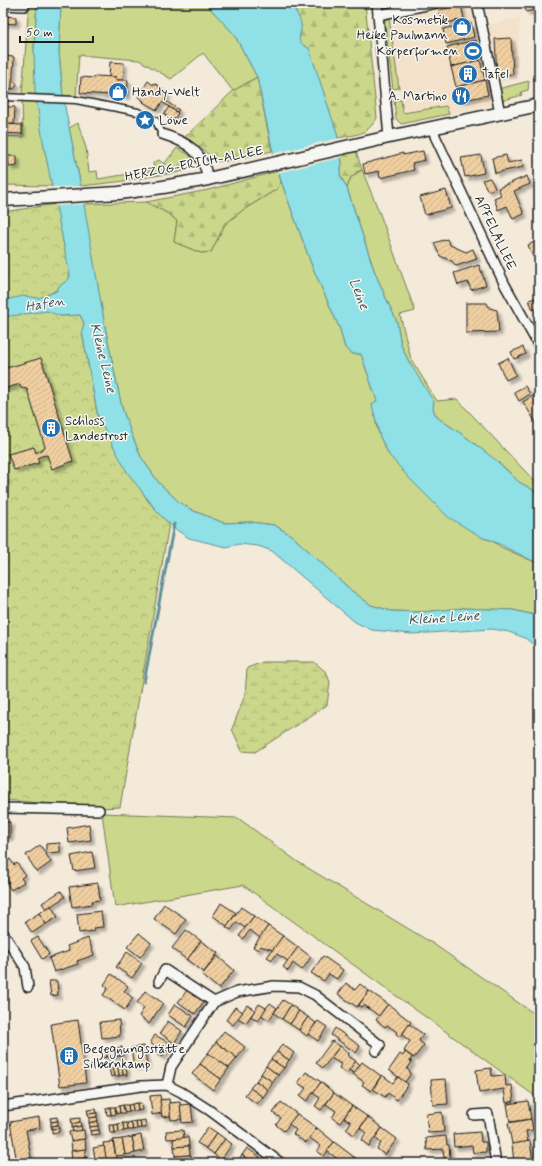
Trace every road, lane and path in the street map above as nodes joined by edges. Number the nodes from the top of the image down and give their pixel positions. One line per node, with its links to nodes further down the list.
1 (376, 3): 6 (street)
2 (436, 3): 6 (street)
3 (476, 3): 9 (street)
4 (3, 6): 5 (street)
5 (24, 6)
6 (378, 15): 12 (street)
7 (3, 97): 11 (street)
8 (539, 105): 9 (main road, HERZOG-ERICH-ALLEE)
9 (500, 113): 10 (main road, HERZOG-ERICH-ALLEE)
10 (434, 128): 12 (main road, HERZOG-ERICH-ALLEE); 15 (street, APFELALLEE)
11 (162, 134): 13 (street)
12 (389, 137): 13 (main road, HERZOG-ERICH-ALLEE)
13 (208, 178): 14 (main road, HERZOG-ERICH-ALLEE)
14 (3, 200)
15 (539, 346)
16 (3, 808): 17 (street)
17 (99, 810)
18 (3, 933): 20 (street)
19 (159, 980): 21 (street)
20 (28, 987)
21 (214, 1002): 22 (street); 23 (street)
22 (376, 1051)
23 (167, 1085): 24 (street); 26 (street)
24 (3, 1106)
25 (474, 1115): 27 (street)
26 (281, 1163)
27 (496, 1163)

